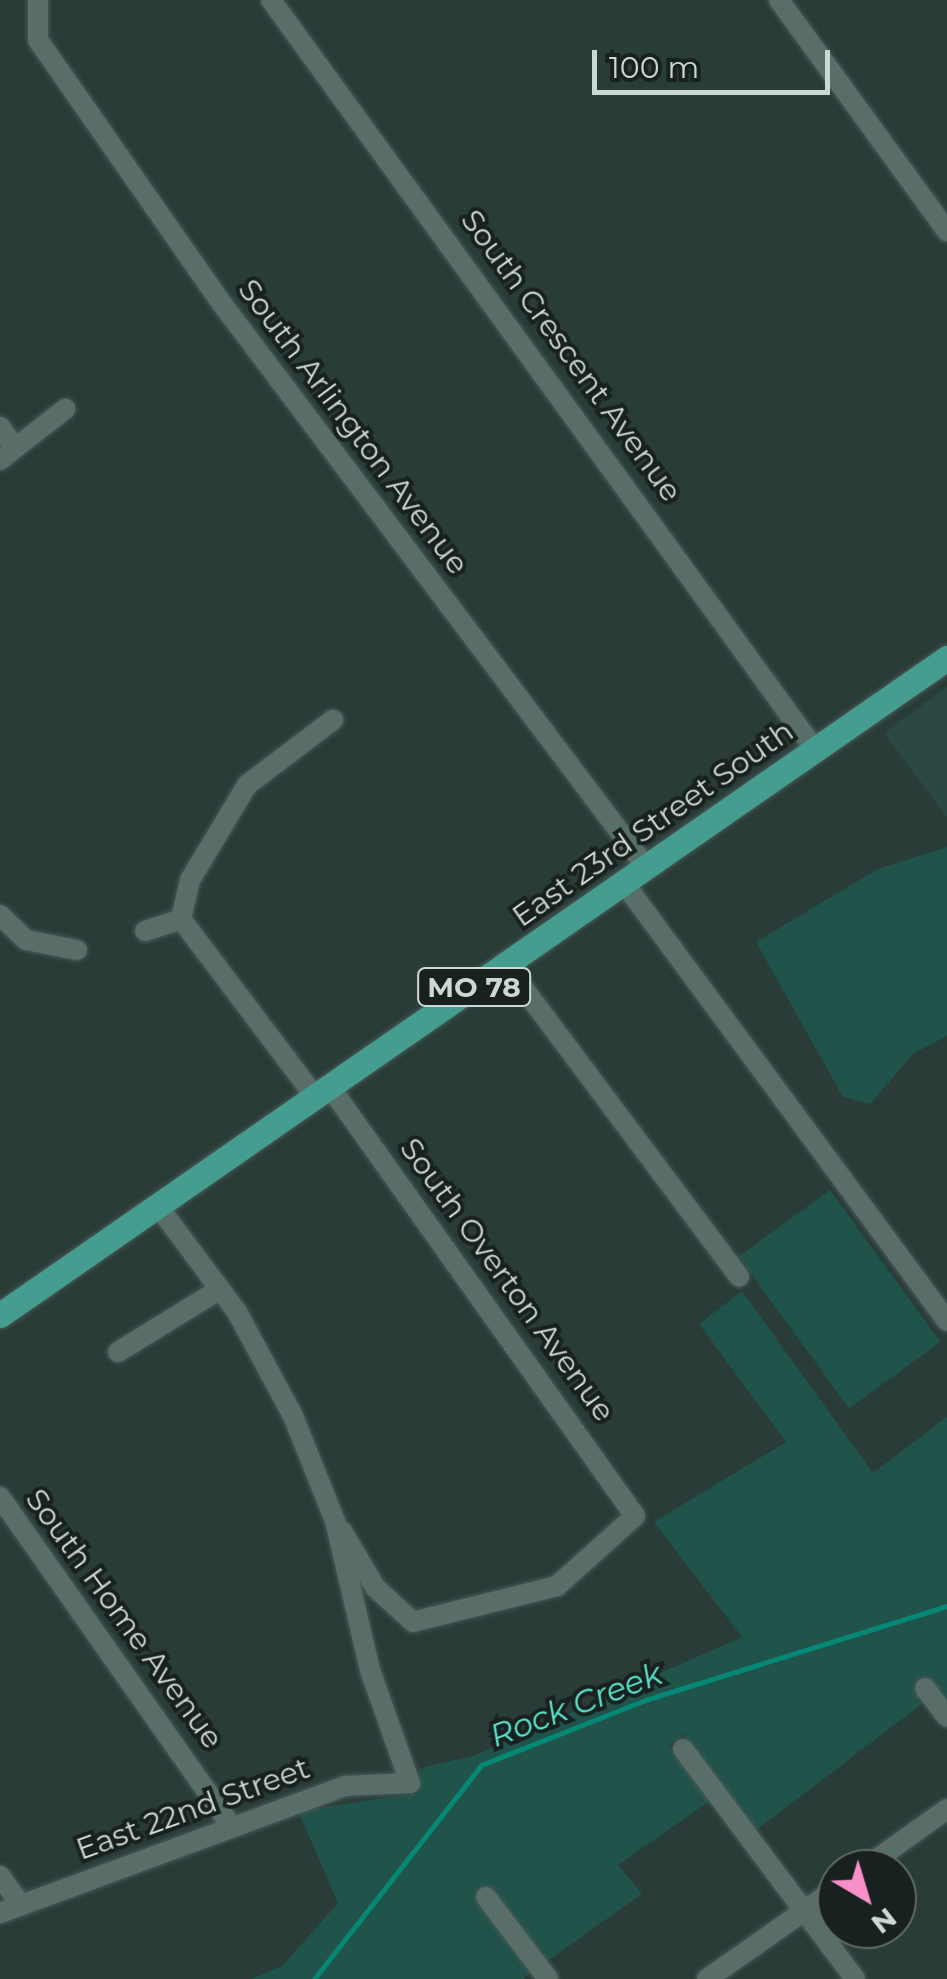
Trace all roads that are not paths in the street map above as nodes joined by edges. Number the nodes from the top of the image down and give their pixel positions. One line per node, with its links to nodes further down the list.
1 (271, 0): 10 (street, South Crescent Avenue)
2 (778, 0): 4 (street)
3 (36, 5): 11 (street, South Arlington Avenue)
4 (947, 231)
5 (64, 409): 7 (street)
6 (0, 426): 7 (street)
7 (7, 453)
8 (947, 658): 10 (main road, East 23rd Street South / MO 78)
9 (333, 720): 14 (street)
10 (816, 751): 11 (main road, East 23rd Street South / MO 78)
11 (646, 868): 12 (main road, East 23rd Street South / MO 78)
12 (624, 884): 17 (main road, East 23rd Street South / MO 78); 23 (street)
13 (0, 915): 16 (street)
14 (181, 919): 15 (street); 18 (street, South Overton Avenue)
15 (145, 931)
16 (77, 950)
17 (506, 965): 18 (main road, East 23rd Street South / MO 78); 20 (street)
18 (322, 1092): 19 (main road, East 23rd Street South / MO 78); 26 (street, South Overton Avenue)
19 (158, 1206): 21 (street); 22 (main road, East 23rd Street South / MO 78)
20 (739, 1277)
21 (220, 1289): 24 (street); 26 (street)
22 (0, 1315)
23 (947, 1321)
24 (118, 1352)
25 (0, 1497): 31 (street, South Home Avenue)
26 (336, 1521): 31 (street, East 22nd Street)
27 (925, 1688): 28 (street)
28 (947, 1717)
29 (683, 1748): 37 (street)
30 (947, 1809): 32 (street)
31 (232, 1827): 36 (street, East 22nd Street)
32 (891, 1849)
33 (0, 1876): 36 (street)
34 (486, 1897): 39 (street)
35 (817, 1902): 37 (street)
36 (21, 1905): 38 (street, East 22nd Street)
37 (804, 1911): 40 (street); 41 (street)
38 (0, 1913)
39 (548, 1979)
40 (707, 1979)
41 (855, 1979)

